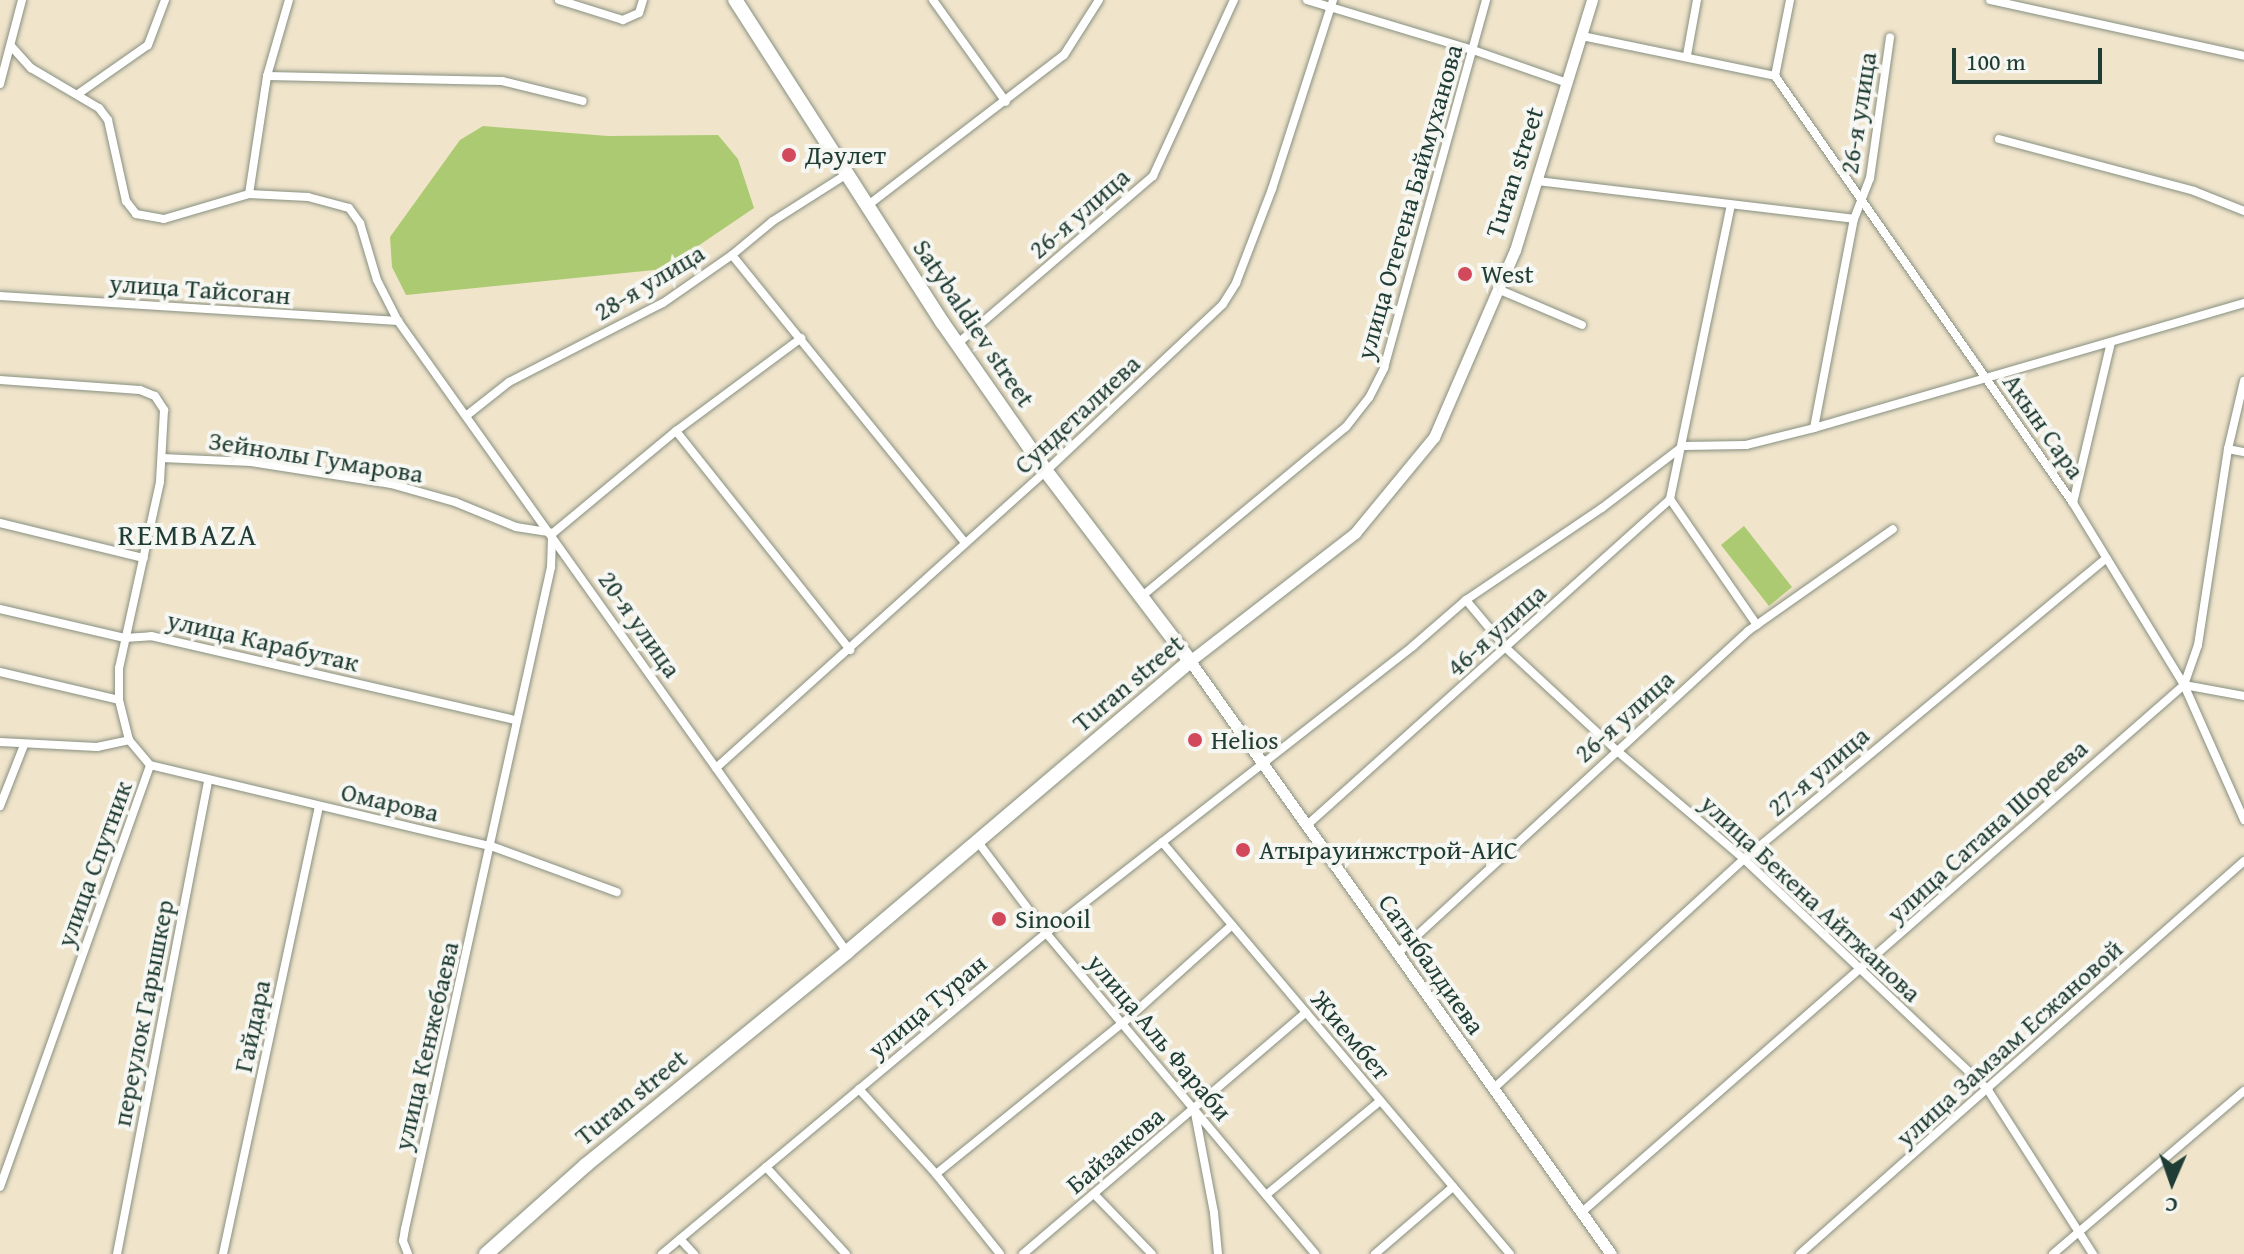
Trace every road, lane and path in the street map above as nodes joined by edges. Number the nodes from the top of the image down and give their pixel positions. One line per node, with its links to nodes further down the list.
1 (22, 0): 19 (street)
2 (165, 0): 27 (street)
3 (289, 0): 23 (street)
4 (559, 0): 5 (street)
5 (643, 0)
6 (735, 0): 31 (main road, Satybaldiev street)
7 (933, 0): 29 (street)
8 (1099, 0): 29 (street)
9 (1234, 0): 47 (street, 26-я улица)
10 (1307, 0): 16 (street)
11 (1486, 0): 20 (street, улица Отегена Баймуханова)
12 (1592, 0): 17 (street, Turan street)
13 (1697, 0): 21 (street)
14 (1790, 0): 24 (street)
15 (1990, 0): 22 (street)
16 (1332, 3): 20 (street); 58 (street, Сундеталиева)
17 (1582, 36): 21 (street); 25 (street, Turan street)
18 (1890, 37): 34 (street, 26-я улица)
19 (11, 46): 26 (street); 27 (street)
20 (1473, 50): 25 (street); 67 (street, улица Отегена Баймуханова)
21 (1687, 55): 24 (street)
22 (2244, 56)
23 (267, 76): 28 (street); 33 (street)
24 (1775, 76): 34 (street, Акын Сара)
25 (1567, 83): 32 (street, Turan street)
26 (0, 84)
27 (78, 94): 33 (street)
28 (583, 101)
29 (1006, 102): 36 (street)
30 (1999, 139): 37 (street)
31 (847, 174): 36 (main road, Satybaldiev street); 39 (street, 28-я улица)
32 (1537, 181): 35 (street); 40 (street, Turan street)
33 (249, 194): 43 (street, 20-я улица)
34 (1862, 204): 38 (street, 26-я улица); 48 (street, Акын Сара)
35 (1731, 205): 38 (street); 54 (street)
36 (867, 206): 47 (main road, Satybaldiev street)
37 (2244, 211)
38 (1854, 219): 52 (street, 26-я улица)
39 (732, 255): 45 (street); 51 (street, 28-я улица)
40 (1500, 290): 44 (street); 74 (street, Turan street)
41 (0, 296): 43 (street, улица Тайсоган)
42 (2244, 303): 46 (street)
43 (398, 321): 51 (street, 20-я улица)
44 (1582, 325)
45 (801, 338): 53 (street); 64 (street)
46 (2111, 342): 48 (street); 60 (street)
47 (957, 344): 58 (main road, Satybaldiev street)
48 (1987, 378): 52 (street); 60 (street, Акын Сара)
49 (0, 380): 57 (street)
50 (2244, 381): 55 (street, улица Сатана Шореева)
51 (466, 416): 63 (street, 20-я улица)
52 (1814, 428): 54 (street)
53 (676, 431): 63 (street); 73 (street)
54 (1683, 446): 59 (street); 68 (street, 46-я улица)
55 (2228, 449): 56 (street); 76 (street, улица Сатана Шореева)
56 (2244, 452)
57 (162, 458): 63 (street, Зейнолы Гумарова); 65 (street, улица Спутник)
58 (1046, 471): 64 (street, Сундеталиева); 67 (main road, Satybaldiev street)
59 (1670, 499): 70 (street); 72 (street, 46-я улица)
60 (2073, 503): 66 (street, Акын Сара)
61 (0, 523): 65 (street)
62 (1893, 529): 70 (street, 26-я улица)
63 (553, 533): 79 (street, улица Кенжебаева); 86 (street, 20-я улица)
64 (965, 543): 73 (street, Сундеталиева)
65 (144, 558): 71 (street, улица Спутник)
66 (2106, 558): 76 (street, Акын Сара); 95 (street, 27-я улица)
67 (1141, 597): 74 (main road, Satybaldiev street)
68 (1466, 600): 72 (street, улица Бекена Айтжанова); 84 (street, 46-я улица)
69 (0, 609): 71 (street, улица Карабутак)
70 (1757, 625): 83 (street, 26-я улица)
71 (125, 638): 78 (street, улица Спутник); 79 (street, улица Карабутак)
72 (1506, 648): 83 (street, улица Бекена Айтжанова); 91 (street, 46-я улица)
73 (850, 650): 86 (street, Сундеталиева)
74 (1190, 661): 84 (street, Сатыбалдиева); 92 (main road, Turan street)
75 (0, 672): 78 (street)
76 (2184, 685): 77 (street); 90 (street, Акын Сара); 102 (street, улица Сатана Шореева)
77 (2244, 696)
78 (119, 700): 80 (street, улица Спутник)
79 (516, 720): 94 (street, улица Кенжебаева)
80 (129, 740): 82 (street); 85 (street, улица Спутник)
81 (0, 742): 82 (street)
82 (24, 745): 88 (street)
83 (1616, 750): 95 (street, улица Бекена Айтжанова); 101 (street, 26-я улица)
84 (1260, 764): 91 (street, Сатыбалдиева); 93 (street, улица Туран)
85 (150, 765): 87 (street, Омарова); 113 (street, улица Спутник)
86 (716, 768): 100 (street, 20-я улица)
87 (208, 780): 89 (street, Омарова); 120 (street, переулок Гарышкер)
88 (0, 806)
89 (319, 806): 94 (street, Омарова); 121 (street, Гайдара)
90 (2244, 818)
91 (1306, 826): 101 (street, Сатыбалдиева)
92 (978, 842): 99 (street, улица Аль Фараби); 100 (main road, Turan street)
93 (1162, 842): 98 (street, Жиембет); 99 (street, улица Туран)
94 (491, 846): 97 (street, Омарова); 122 (street, улица Кенжебаева)
95 (1744, 859): 102 (street, улица Бекена Айтжанова); 106 (street, 27-я улица)
96 (2244, 861): 107 (street, улица Замзам Есжановой)
97 (617, 892)
98 (1232, 925): 103 (street, Жиембет); 104 (street)
99 (1046, 933): 104 (street, улица Аль Фараби); 105 (street, улица Туран)
100 (847, 952): 123 (main road, Turan street)
101 (1398, 953): 106 (street, Сатыбалдиева)
102 (1861, 971): 107 (street, улица Бекена Айтжанова); 117 (street, улица Сатана Шореева)
103 (1306, 1012): 109 (street, Жиембет); 110 (street, Байзакова)
104 (1124, 1022): 110 (street, улица Аль Фараби); 112 (street)
105 (859, 1089): 111 (street, улица Туран); 112 (street)
106 (1493, 1089): 117 (street, Сатыбалдиева)
107 (1988, 1090): 118 (street, улица Бекена Айтжанова); 135 (street, улица Замзам Есжановой)
108 (2244, 1091): 118 (street)
109 (1380, 1101): 114 (street, Жиембет); 116 (street)
110 (1195, 1109): 115 (street, Байзакова); 116 (street, улица Аль Фараби); 130 (street)
111 (766, 1167): 119 (street, улица Туран); 126 (street)
112 (936, 1174): 127 (street)
113 (0, 1187)
114 (1453, 1187): 132 (street); 133 (street, Жиембет)
115 (1094, 1194): 128 (street, Байзакова); 129 (street)
116 (1266, 1195): 131 (street, улица Аль Фараби)
117 (1582, 1212): 134 (street, Сатыбалдиева)
118 (2079, 1230): 136 (street); 137 (street, улица Бекена Айтжанова)
119 (680, 1239): 124 (street, улица Туран); 125 (street)
120 (117, 1254)
121 (223, 1254)
122 (408, 1254)
123 (486, 1254)
124 (662, 1254)
125 (694, 1254)
126 (846, 1254)
127 (1000, 1254)
128 (1023, 1254)
129 (1152, 1254)
130 (1218, 1254)
131 (1315, 1254)
132 (1375, 1254)
133 (1510, 1254)
134 (1611, 1254)
135 (1800, 1254)
136 (2053, 1254)
137 (2093, 1254)

